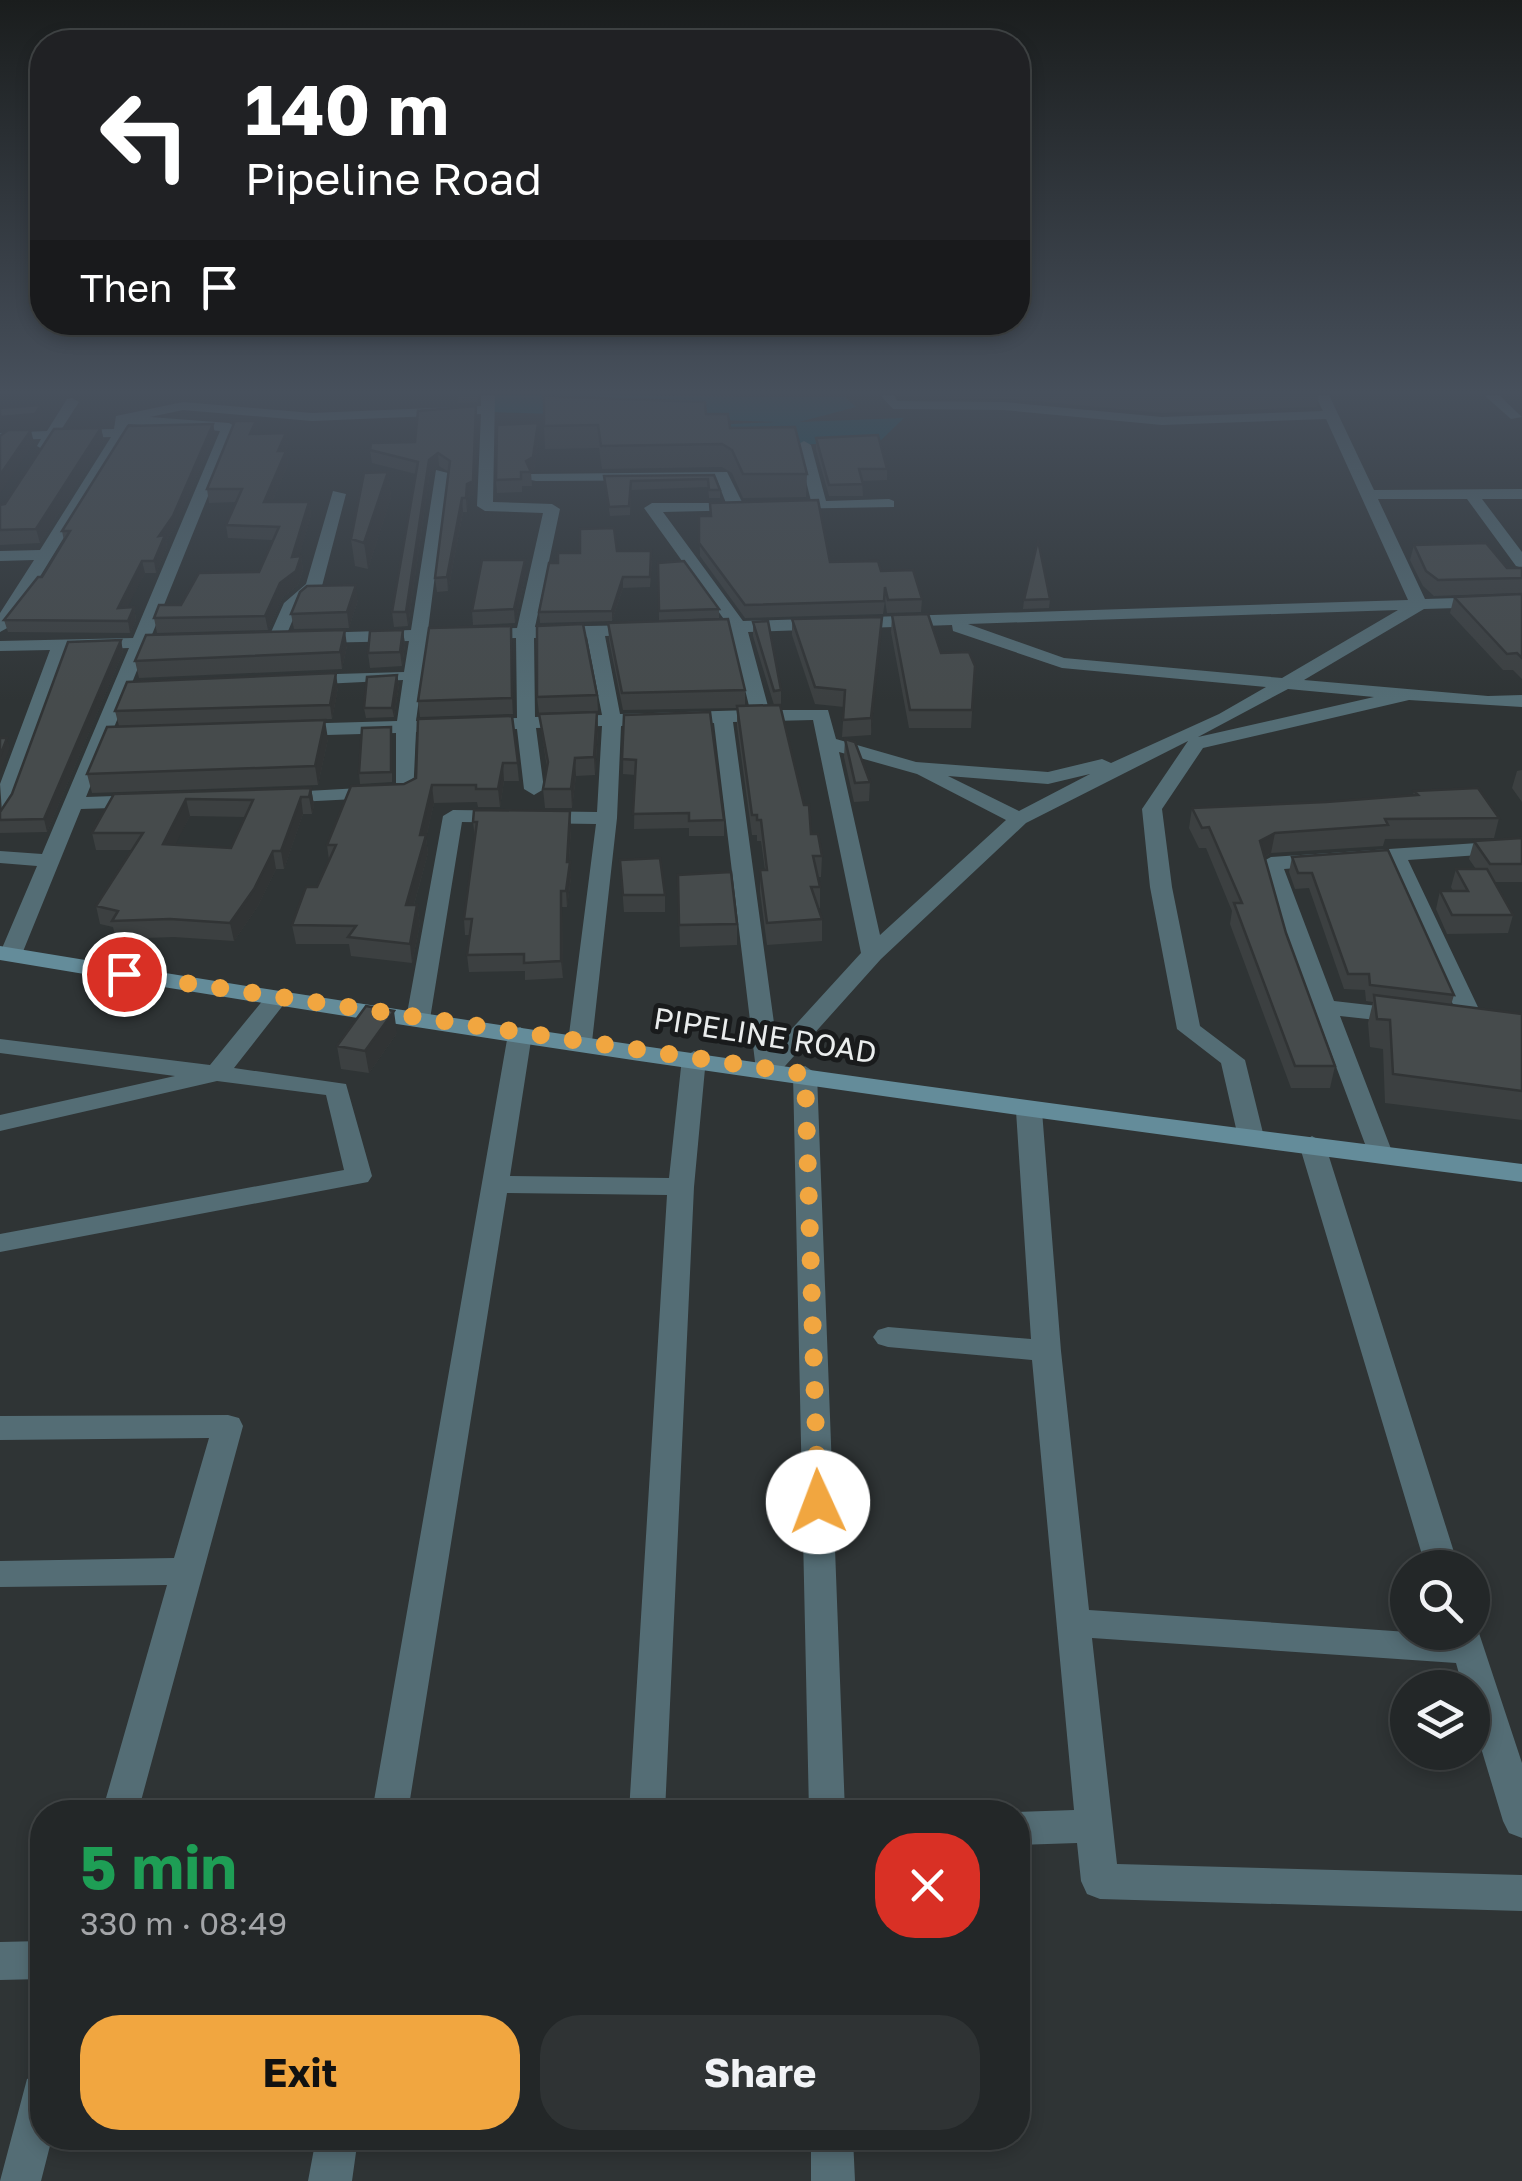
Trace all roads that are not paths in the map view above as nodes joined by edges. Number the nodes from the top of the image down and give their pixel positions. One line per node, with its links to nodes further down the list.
1 (79, 497): 13 (street)
2 (200, 497): 29 (street)
3 (337, 497): 26 (street)
4 (438, 497): 25 (street)
5 (485, 497): 23 (street)
6 (732, 497): 12 (street)
7 (818, 497): 11 (street)
8 (1369, 497): 18 (street)
9 (1473, 497): 15 (street)
10 (889, 504): 11 (street)
11 (820, 506): 12 (street)
12 (736, 507): 22 (street)
13 (45, 555): 14 (street); 21 (street)
14 (0, 556)
15 (1522, 563)
16 (1522, 600): 17 (street)
17 (1502, 602): 18 (street); 20 (street)
18 (1419, 605): 19 (street); 34 (street)
19 (945, 622): 22 (street); 34 (street)
20 (1522, 622)
21 (0, 626)
22 (738, 627): 24 (street); 37 (street)
23 (525, 632): 24 (street); 25 (street); 40 (street)
24 (594, 632): 39 (street)
25 (419, 635): 26 (street); 32 (street)
26 (277, 639): 27 (street)
27 (258, 640)
28 (199, 641): 29 (street)
29 (140, 643): 30 (street); 50 (street)
30 (61, 645): 31 (street); 51 (street)
31 (0, 646)
32 (413, 675): 33 (street); 41 (street)
33 (277, 681)
34 (1285, 683): 35 (street); 45 (street)
35 (1408, 694): 36 (street); 44 (street)
36 (1522, 700)
37 (761, 716): 38 (street); 43 (street)
38 (723, 717): 39 (street); 69 (street)
39 (612, 720): 40 (street); 52 (street)
40 (526, 723): 41 (street); 47 (street)
41 (406, 726): 42 (street); 48 (street)
42 (273, 730)
43 (827, 742): 46 (street); 59 (street)
44 (1197, 743): 45 (street); 74 (street)
45 (1139, 756): 46 (street); 53 (street)
46 (914, 768): 53 (street)
47 (534, 789)
48 (250, 798)
49 (172, 800): 50 (street)
50 (74, 803): 57 (street)
51 (2, 806)
52 (607, 818): 62 (street); 66 (street)
53 (1020, 820): 59 (street)
54 (1522, 846): 55 (street)
55 (1395, 855): 61 (street); 63 (street)
56 (0, 858): 57 (street)
57 (50, 861): 58 (street)
58 (5, 954): 60 (main road, PIPELINE ROAD)
59 (874, 954): 69 (street)
60 (276, 999): 62 (main road, PIPELINE ROAD); 70 (street)
61 (1325, 1007): 63 (street); 76 (street)
62 (418, 1020): 65 (main road, PIPELINE ROAD)
63 (1474, 1024): 64 (street)
64 (1506, 1027)
65 (520, 1034): 66 (main road, PIPELINE ROAD); 78 (street)
66 (580, 1042): 68 (main road, PIPELINE ROAD)
67 (0, 1046): 70 (street)
68 (694, 1058): 69 (main road, PIPELINE ROAD); 79 (street)
69 (768, 1070): 71 (main road, PIPELINE ROAD)
70 (216, 1074): 73 (street); 80 (street)
71 (805, 1074): 72 (main road, PIPELINE ROAD); 93 (street)
72 (1029, 1110): 74 (main road, PIPELINE ROAD); 82 (street)
73 (0, 1123)
74 (1250, 1137): 75 (main road, PIPELINE ROAD)
75 (1312, 1144): 76 (main road, PIPELINE ROAD); 84 (street)
76 (1380, 1154): 77 (main road, PIPELINE ROAD)
77 (1522, 1173)
78 (492, 1184): 79 (street); 91 (street)
79 (681, 1186): 92 (street)
80 (0, 1243)
81 (888, 1337): 82 (street)
82 (1046, 1350): 87 (street)
83 (0, 1428): 85 (street)
84 (1438, 1550)
85 (187, 1571): 86 (street); 90 (street)
86 (0, 1574)
87 (1074, 1623): 88 (street); 95 (street)
88 (1390, 1638)
89 (1469, 1650): 94 (street)
90 (123, 1800)
91 (392, 1800)
92 (648, 1800)
93 (827, 1800)
94 (1522, 1820)
95 (1094, 1826): 96 (street); 97 (street)
96 (1030, 1828)
97 (1522, 1894)
98 (30, 1960): 99 (street)
99 (0, 1961)
100 (30, 2139): 103 (street)
101 (336, 2150): 104 (street)
102 (832, 2150): 105 (street)
103 (19, 2181)
104 (330, 2181)
105 (833, 2181)

